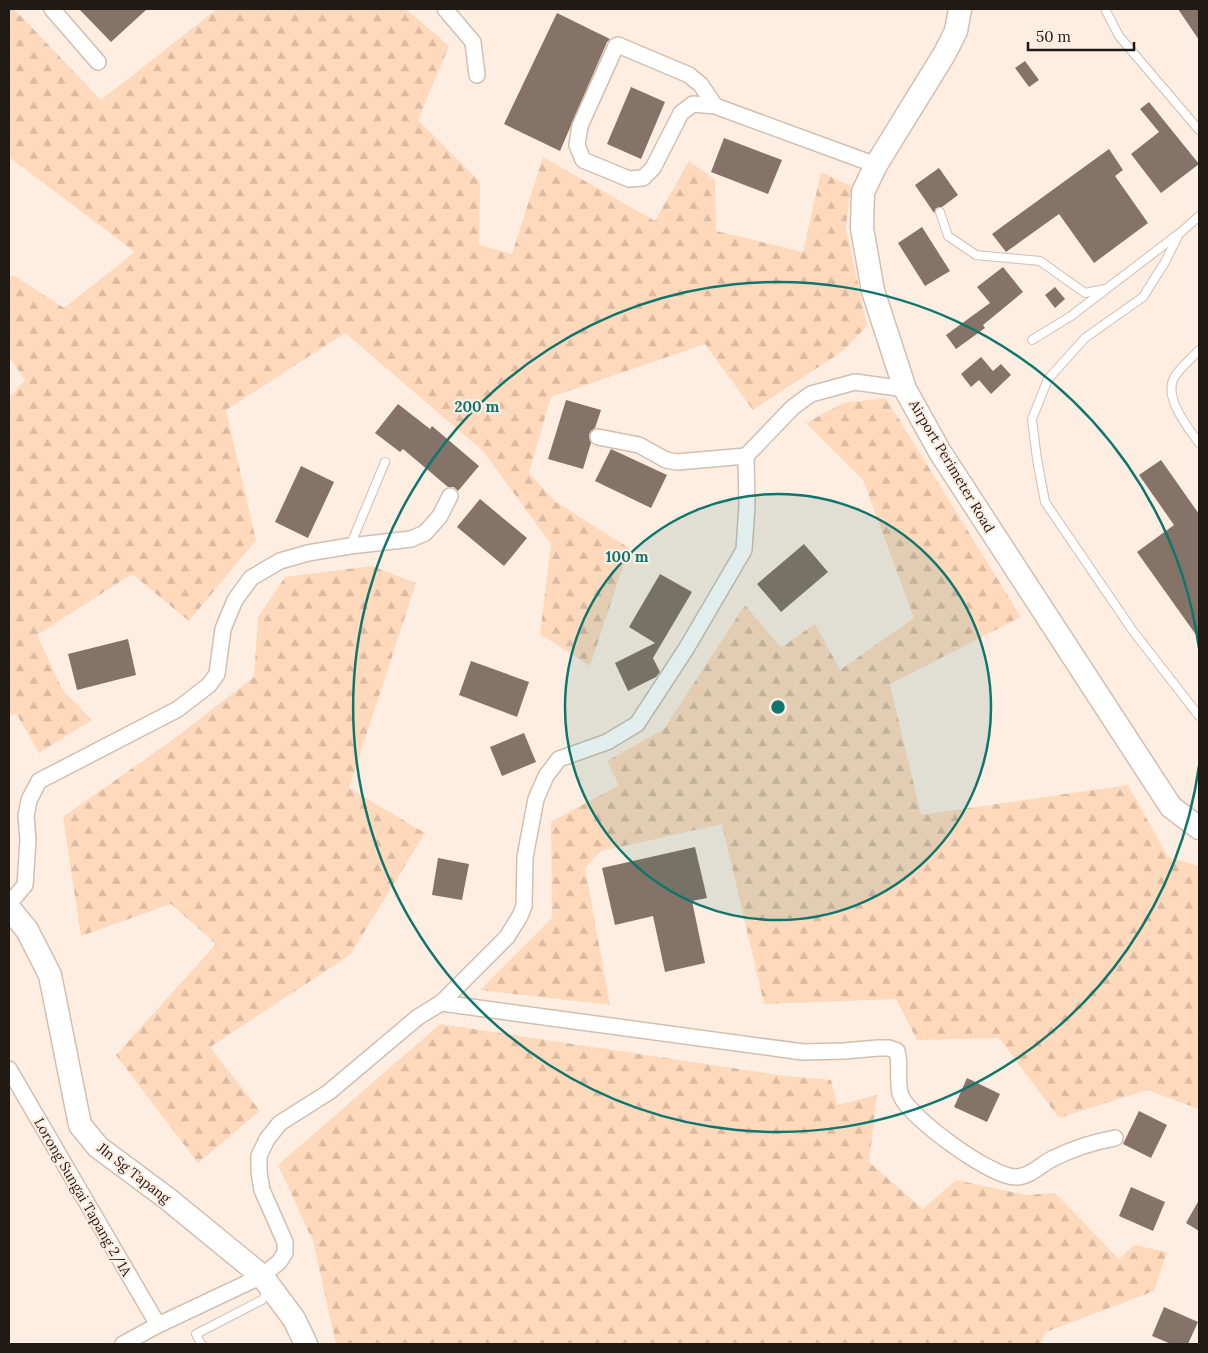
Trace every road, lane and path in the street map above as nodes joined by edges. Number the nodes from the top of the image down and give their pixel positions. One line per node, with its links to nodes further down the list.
1 (52, 9): 5 (street)
2 (445, 9): 6 (street)
3 (960, 9): 9 (street, Airport Perimeter Road)
4 (1105, 9): 8 (lane)
5 (98, 62)
6 (477, 75)
7 (715, 106): 7 (street); 9 (street)
8 (1199, 130)
9 (876, 165): 16 (street, Airport Perimeter Road)
10 (940, 212): 13 (lane)
11 (1199, 216): 12 (lane)
12 (1179, 234): 13 (lane); 23 (lane)
13 (1105, 290): 14 (lane)
14 (1032, 340)
15 (1199, 350): 18 (lane)
16 (905, 389): 19 (street); 24 (street, Airport Perimeter Road)
17 (598, 437): 19 (street)
18 (1199, 443)
19 (746, 456): 26 (street)
20 (385, 462): 22 (lane)
21 (450, 496): 22 (street)
22 (350, 546): 25 (street)
23 (1199, 716)
24 (1199, 828)
25 (9, 906): 29 (street, Jln Sg Tapang)
26 (441, 1003): 28 (street); 29 (street)
27 (9, 1069): 30 (street, Lorong Sungai Tapang 2/1A)
28 (1115, 1138)
29 (267, 1282): 30 (street); 32 (lane); 33 (street, Jln Sg Tapang)
30 (158, 1325): 31 (street)
31 (123, 1344)
32 (201, 1344)
33 (306, 1344)

